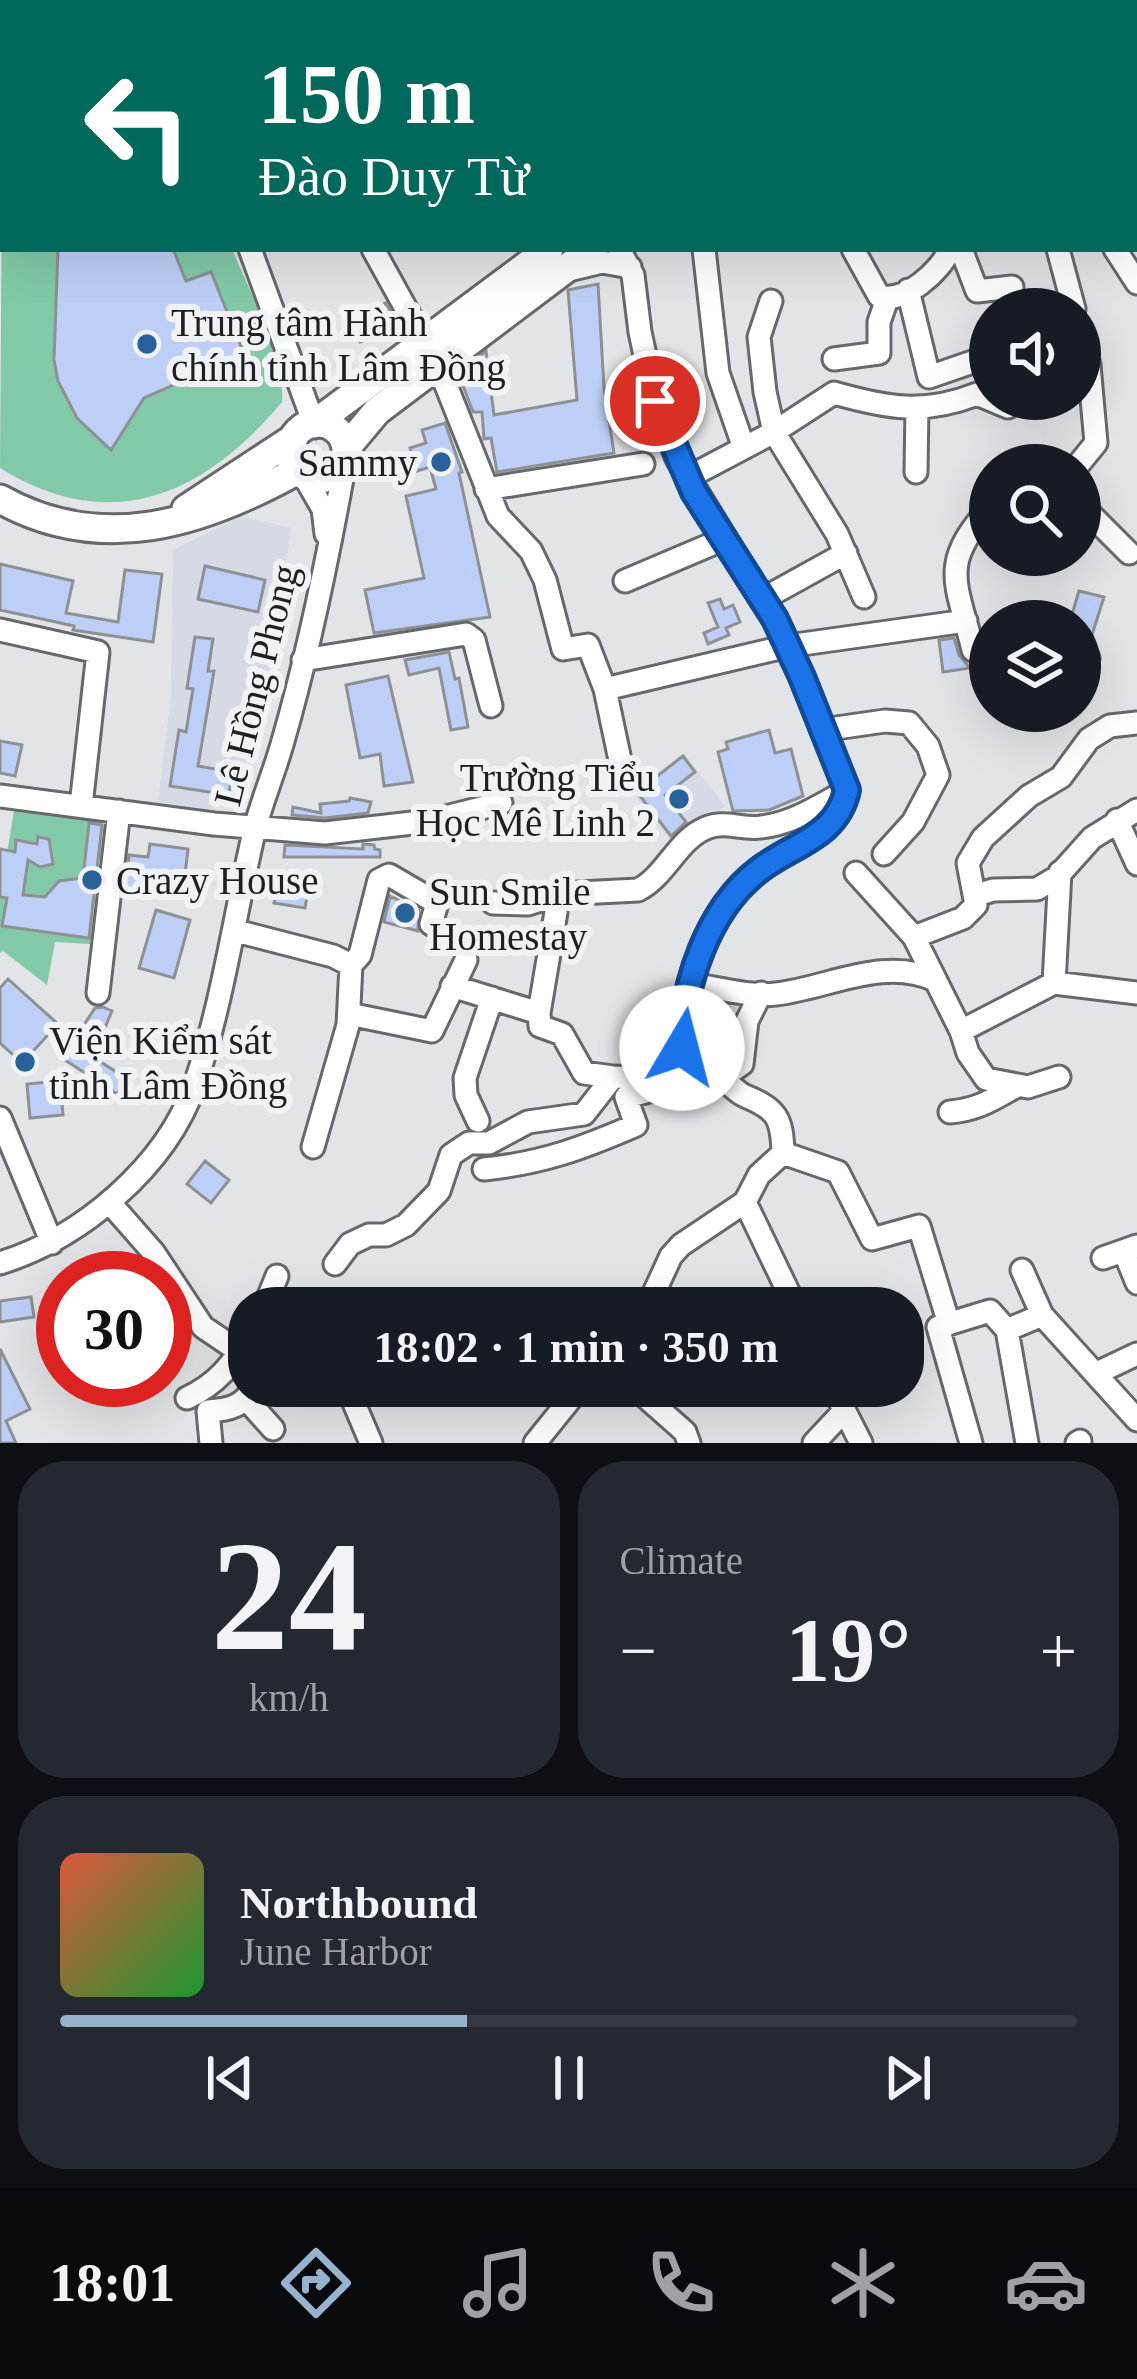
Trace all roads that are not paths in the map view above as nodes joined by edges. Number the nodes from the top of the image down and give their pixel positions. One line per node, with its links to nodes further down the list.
1 (251, 252): 26 (street)
2 (375, 252): 19 (street)
3 (532, 252): 13 (street)
4 (583, 252): 11 (main road)
5 (704, 252): 23 (street)
6 (855, 252): 17 (street)
7 (949, 252): 17 (street)
8 (962, 252): 15 (street)
9 (1059, 252): 16 (street)
10 (1117, 252): 14 (street)
11 (553, 262): 12 (street); 13 (main road); 19 (main road)
12 (630, 262): 33 (street)
13 (512, 277): 19 (main road)
14 (1137, 284)
15 (1012, 287)
16 (1068, 288)
17 (897, 295): 20 (street); 21 (street)
18 (771, 301): 22 (street)
19 (432, 354): 26 (main road); 29 (main road); 34 (street)
20 (834, 359)
21 (969, 363)
22 (762, 365): 23 (street); 27 (street)
23 (718, 373): 28 (street)
24 (969, 397): 25 (street)
25 (916, 407): 27 (street); 31 (street)
26 (304, 431): 29 (main road); 32 (main road); 36 (main road)
27 (774, 432): 28 (street); 41 (street)
28 (744, 448): 33 (street)
29 (346, 452): 32 (main road); 40 (street, Lê Hồng Phong)
30 (643, 464): 34 (street)
31 (916, 472)
32 (301, 473): 36 (main road); 40 (street)
33 (687, 478): 39 (street)
34 (486, 489): 51 (street)
35 (0, 499): 36 (main road)
36 (161, 523)
37 (1101, 524): 42 (street)
38 (969, 535): 46 (street)
39 (724, 538): 43 (street); 45 (street)
40 (328, 552): 50 (street, Lê Hồng Phong)
41 (846, 553): 44 (street); 45 (street)
42 (1130, 553)
43 (625, 581)
44 (864, 597)
45 (763, 599): 49 (street)
46 (966, 621): 48 (street); 49 (street)
47 (0, 630): 59 (street)
48 (969, 633)
49 (788, 646): 51 (street); 54 (street)
50 (303, 660): 52 (street); 62 (street, Lê Hồng Phong)
51 (605, 689): 55 (street)
52 (491, 706)
53 (1137, 723): 67 (street)
54 (822, 730): 56 (street); 63 (street)
55 (624, 779)
56 (847, 790): 68 (street); 77 (street)
57 (0, 796): 59 (street)
58 (501, 803): 62 (street)
59 (81, 806): 60 (street)
60 (119, 811): 62 (street); 79 (street)
61 (1127, 815): 64 (street); 66 (street)
62 (256, 826): 71 (street, Lê Hồng Phong)
63 (884, 854)
64 (1137, 864)
65 (856, 872): 72 (street)
66 (1060, 872): 67 (street); 76 (street)
67 (977, 895): 72 (street)
68 (493, 903)
69 (556, 912): 83 (street)
70 (431, 924): 74 (street)
71 (236, 931): 74 (street); 99 (street, Lê Hồng Phong)
72 (914, 938): 75 (street)
73 (466, 960): 78 (street)
74 (351, 965): 85 (street)
75 (935, 980): 81 (street); 86 (street)
76 (1054, 983): 80 (street); 86 (street)
77 (691, 984): 81 (street); 87 (street)
78 (452, 986): 82 (street); 85 (street)
79 (98, 993)
80 (1137, 993): 84 (street)
81 (761, 994): 90 (street)
82 (492, 998): 83 (street); 94 (street)
83 (538, 1012): 88 (street)
84 (1137, 1013)
85 (349, 1014): 95 (street)
86 (961, 1031): 91 (street)
87 (692, 1076): 88 (street); 90 (street); 97 (street)
88 (613, 1077): 104 (street)
89 (1059, 1077): 91 (street)
90 (721, 1079): 96 (street)
91 (1015, 1087): 92 (street)
92 (950, 1112)
93 (0, 1118): 100 (street)
94 (478, 1120)
95 (313, 1147)
96 (783, 1154): 98 (street); 113 (street)
97 (484, 1169)
98 (745, 1202): 109 (street); 110 (street)
99 (110, 1203): 100 (street, Lê Hồng Phong); 101 (street)
100 (52, 1243): 103 (street, Lê Hồng Phong)
101 (152, 1251)
102 (1121, 1252): 107 (street)
103 (0, 1263)
104 (335, 1264)
105 (1022, 1270): 112 (street)
106 (277, 1276): 108 (street)
107 (1137, 1283)
108 (272, 1287)
109 (657, 1287)
110 (786, 1287)
111 (192, 1312): 115 (street)
112 (1042, 1315): 114 (street); 118 (street)
113 (949, 1324): 114 (street); 135 (street)
114 (1007, 1330): 136 (street)
115 (228, 1341)
116 (1137, 1354): 118 (street)
117 (228, 1369): 119 (street)
118 (1097, 1373): 127 (street)
119 (192, 1396)
120 (235, 1407): 130 (street)
121 (259, 1407): 128 (street)
122 (356, 1407): 131 (street)
123 (566, 1407): 129 (street)
124 (657, 1407): 132 (street)
125 (842, 1407): 126 (street)
126 (844, 1411): 133 (street); 134 (street)
127 (1137, 1420)
128 (273, 1429)
129 (543, 1441)
130 (211, 1443)
131 (371, 1443)
132 (689, 1443)
133 (814, 1443)
134 (861, 1443)
135 (971, 1443)
136 (1027, 1443)

